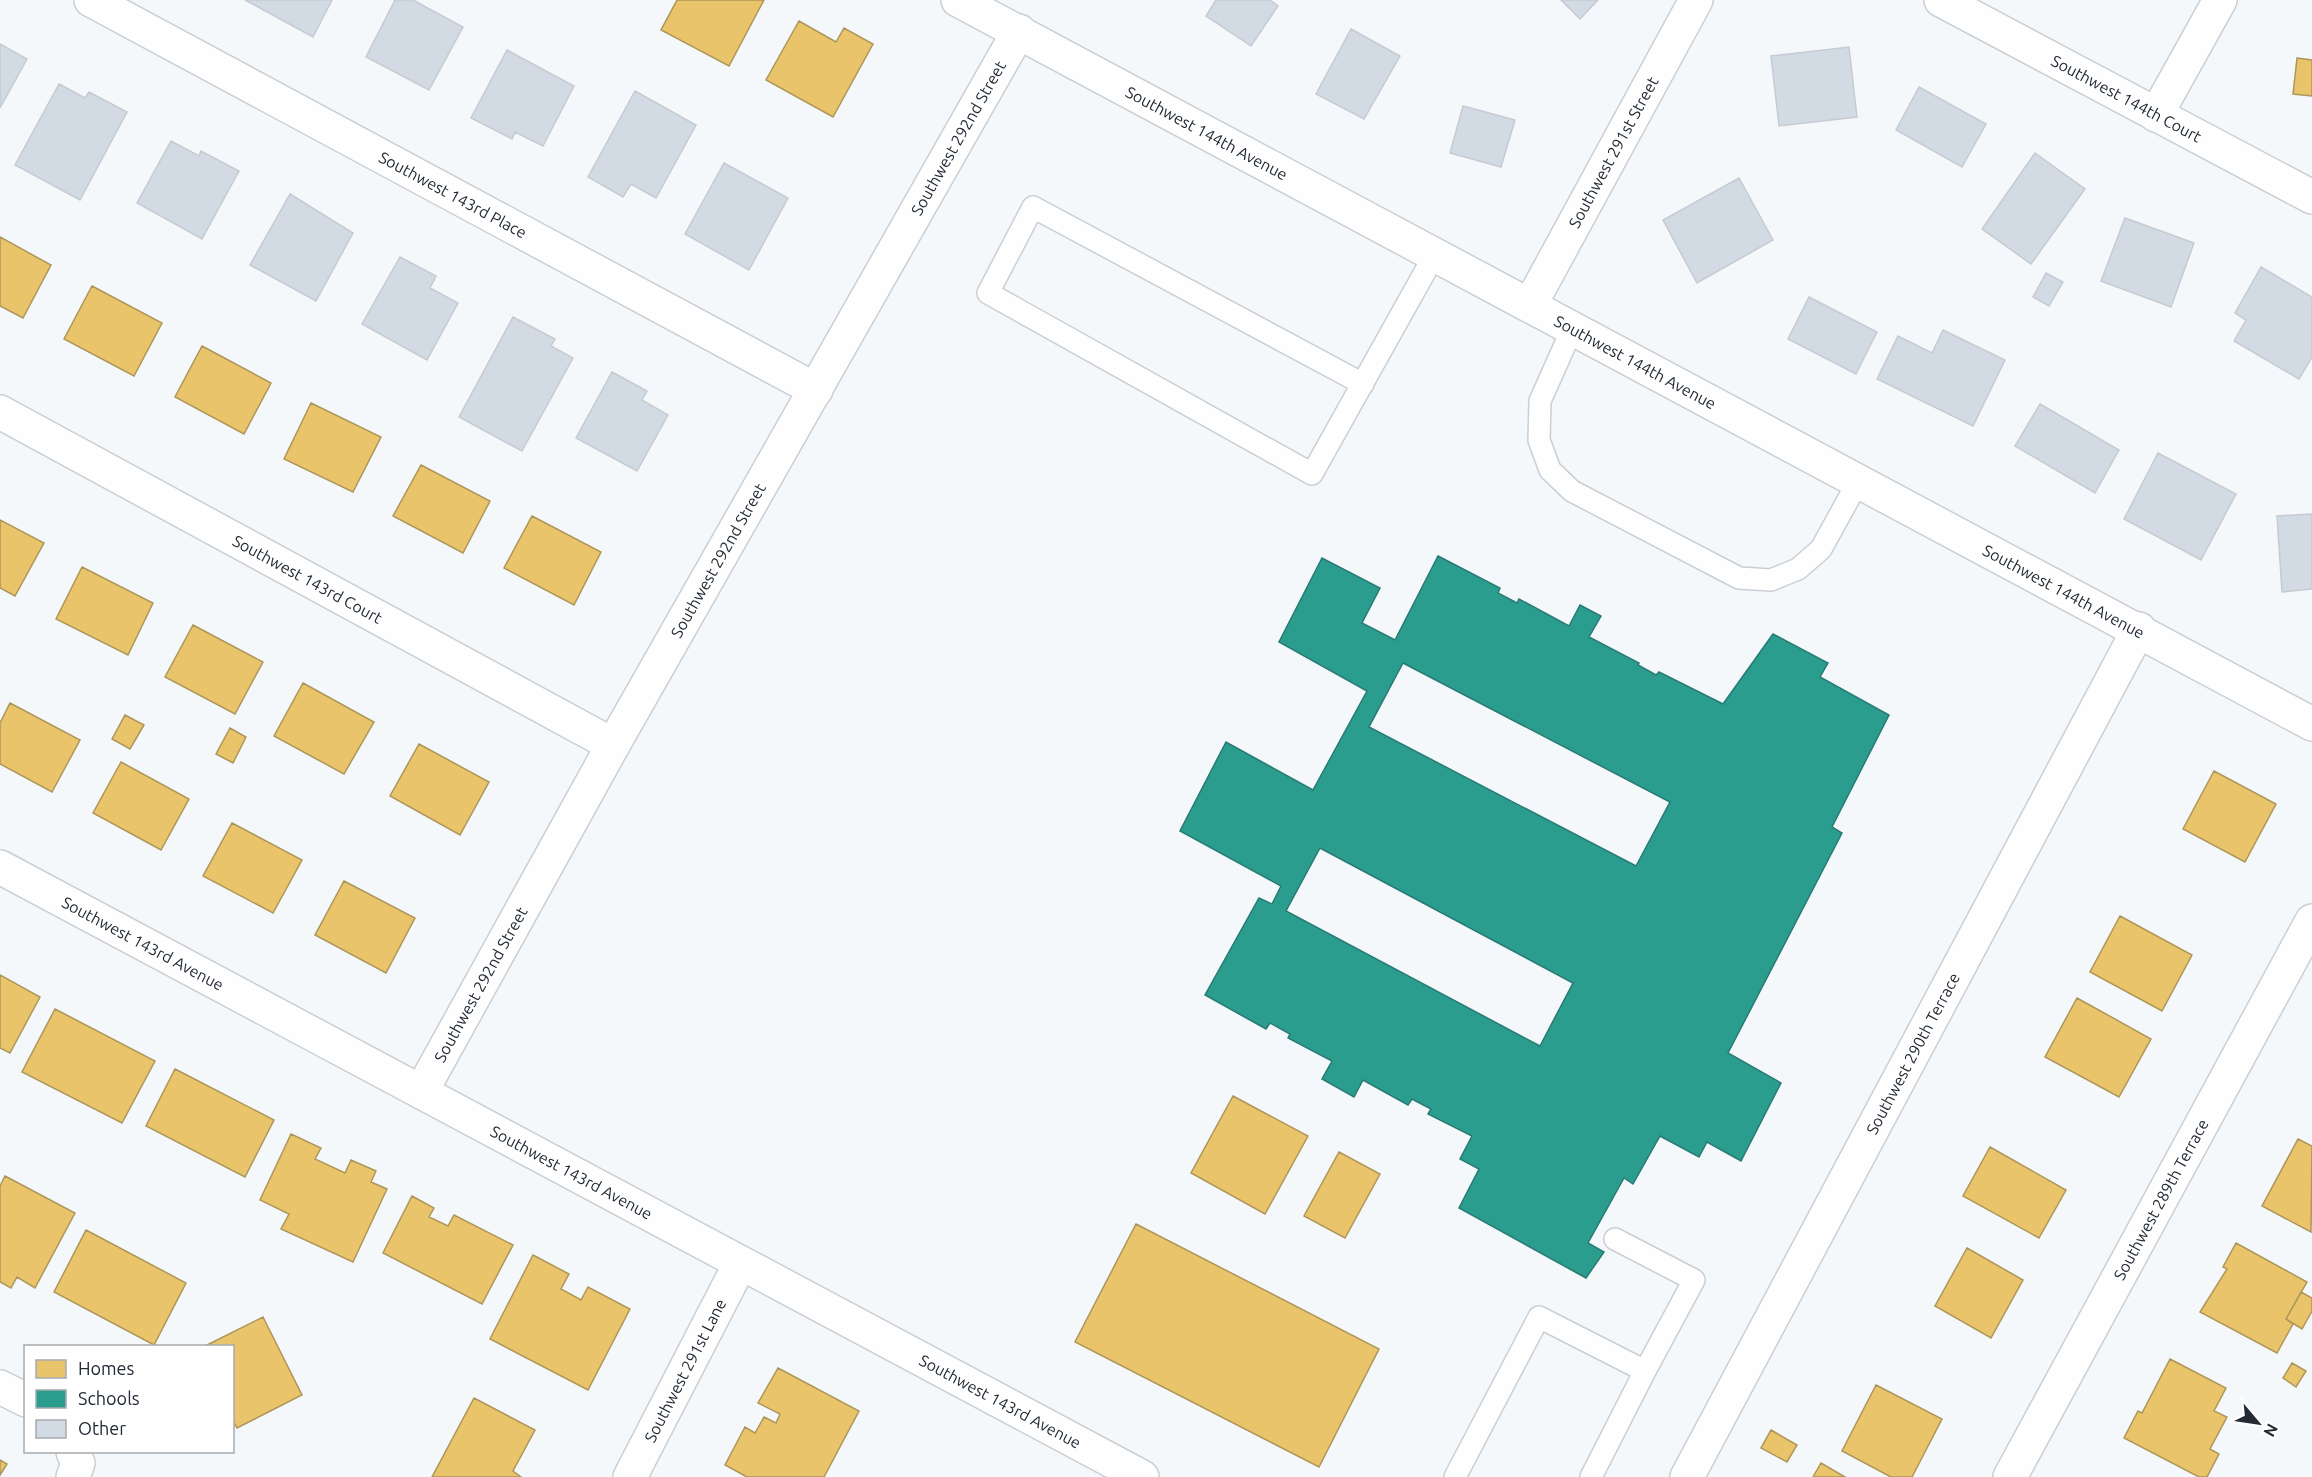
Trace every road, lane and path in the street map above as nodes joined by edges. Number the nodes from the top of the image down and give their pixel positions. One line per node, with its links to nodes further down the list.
1 (91, 0): 13 (street, Southwest 143rd Place)
2 (958, 0): 6 (street, Southwest 144th Avenue)
3 (1696, 0): 10 (street, Southwest 291st Street)
4 (1941, 0): 7 (street, Southwest 144th Court)
5 (2220, 0): 7 (street)
6 (1018, 31): 9 (street, Southwest 144th Avenue); 13 (street, Southwest 292nd Street)
7 (2156, 115): 8 (street, Southwest 144th Court)
8 (2312, 197)
9 (1435, 254): 10 (street, Southwest 144th Avenue); 12 (lane)
10 (1530, 305): 11 (street, Southwest 144th Avenue)
11 (1573, 327): 15 (street, Southwest 144th Avenue); 15 (lane)
12 (1363, 384): 12 (lane)
13 (816, 390): 18 (street, Southwest 292nd Street)
14 (0, 412): 18 (street, Southwest 143rd Court)
15 (1859, 480): 16 (street, Southwest 144th Avenue)
16 (2139, 629): 17 (street, Southwest 144th Avenue); 33 (street, Southwest 290th Terrace)
17 (2312, 724)
18 (613, 745): 21 (street, Southwest 292nd Street)
19 (0, 867): 21 (street, Southwest 143rd Avenue)
20 (2312, 921): 34 (street, Southwest 289th Terrace)
21 (421, 1092): 23 (street, Southwest 143rd Avenue)
22 (1615, 1239): 24 (lane)
23 (740, 1264): 28 (street, Southwest 143rd Avenue); 30 (street, Southwest 291st Lane)
24 (1645, 1371): 31 (lane); 32 (lane)
25 (0, 1387): 26 (street)
26 (24, 1399)
27 (73, 1453): 29 (street)
28 (1138, 1476)
29 (73, 1477)
30 (630, 1477)
31 (1455, 1477)
32 (1591, 1477)
33 (1687, 1477)
34 (2010, 1477)

